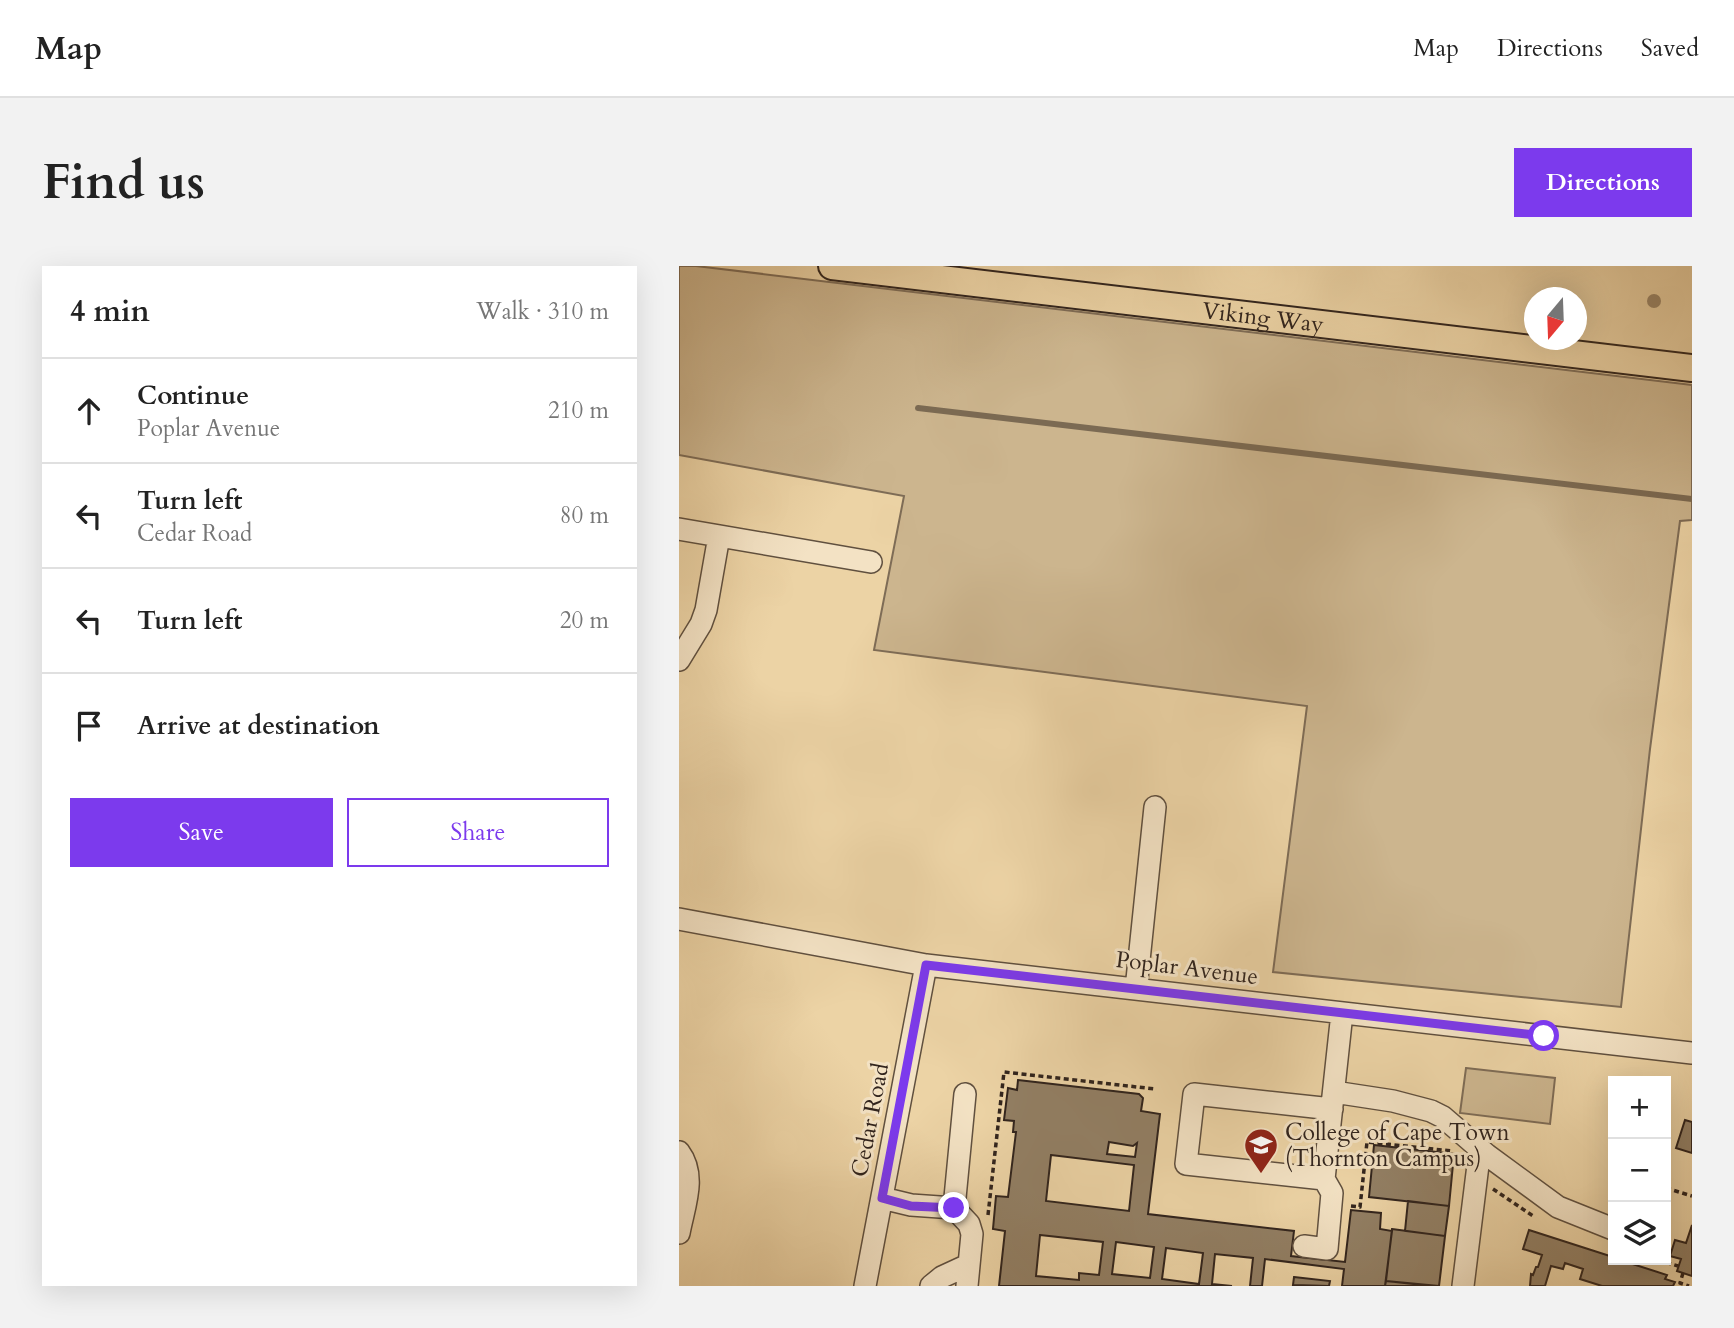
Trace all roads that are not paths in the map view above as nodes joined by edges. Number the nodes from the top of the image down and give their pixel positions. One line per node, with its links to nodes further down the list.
1 (832, 266): 2 (main road, Viking Way)
2 (1692, 368)
3 (679, 529): 4 (street)
4 (719, 536): 5 (street); 6 (street)
5 (871, 562)
6 (679, 660)
7 (1155, 807): 10 (street)
8 (679, 919): 9 (street, Poplar Avenue)
9 (926, 965): 10 (street, Poplar Avenue); 18 (street, Cedar Road)
10 (1136, 989): 11 (street, Poplar Avenue)
11 (1342, 1013): 12 (street, Poplar Avenue); 14 (street)
12 (1692, 1053)
13 (965, 1094): 19 (street)
14 (1333, 1101): 15 (street); 17 (street); 17 (street)
15 (1481, 1149): 20 (street); 26 (street)
16 (679, 1153): 21 (street)
17 (1324, 1179): 22 (street)
18 (882, 1198): 19 (street); 24 (street, Cedar Road)
19 (954, 1208): 23 (street)
20 (1608, 1227)
21 (679, 1233)
22 (1304, 1246)
23 (968, 1275): 25 (street)
24 (865, 1286)
25 (931, 1286)
26 (1463, 1286)

